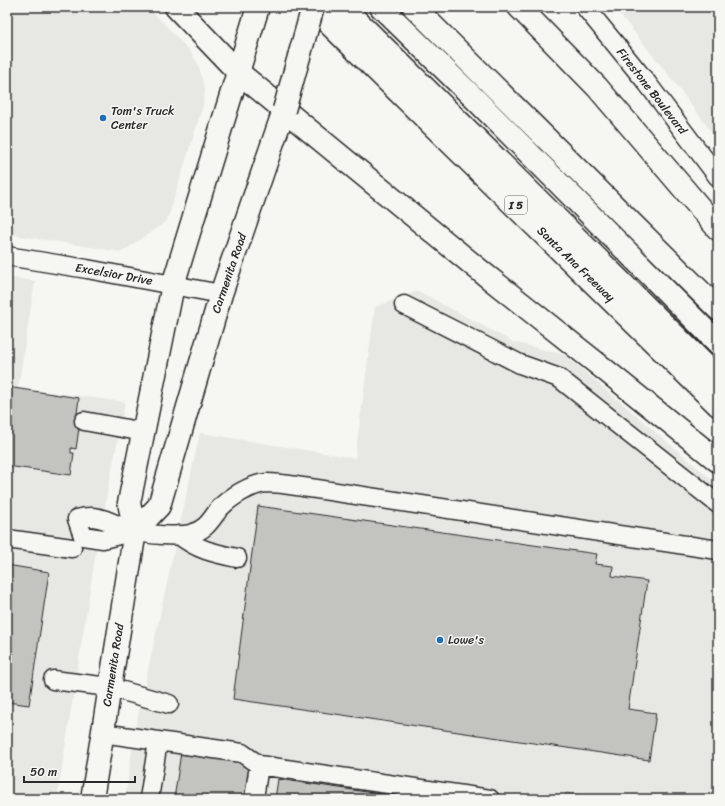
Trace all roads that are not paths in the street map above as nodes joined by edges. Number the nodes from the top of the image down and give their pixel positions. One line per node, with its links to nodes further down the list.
1 (176, 7): 9 (main road)
2 (258, 7): 9 (main road, Carmenita Road)
3 (313, 7): 10 (main road, Carmenita Road, bridge); 20 (main road, Santa Ana Freeway / I 5)
4 (344, 7): 19 (main road)
5 (381, 7): 18 (main road)
6 (414, 7): 17 (main road)
7 (519, 7): 12 (main road)
8 (585, 7): 11 (street, Firestone Boulevard)
9 (238, 72): 10 (main road); 14 (main road, Carmenita Road)
10 (284, 110): 15 (main road, Carmenita Road); 23 (main road)
11 (718, 177)
12 (718, 229)
13 (7, 256): 14 (street, Excelsior Drive)
14 (173, 285): 15 (street, Excelsior Drive); 22 (main road, Carmenita Road)
15 (221, 294): 25 (main road, Carmenita Road)
16 (404, 305): 24 (street)
17 (718, 309)
18 (718, 343)
19 (718, 378)
20 (718, 405)
21 (84, 421): 22 (street)
22 (144, 432): 25 (main road, Carmenita Road)
23 (718, 462)
24 (718, 504)
25 (135, 531): 26 (street); 32 (main road, Carmenita Road)
26 (179, 535): 29 (street); 30 (street)
27 (7, 539): 28 (street)
28 (72, 548)
29 (718, 550)
30 (236, 558)
31 (53, 680): 32 (street)
32 (109, 687): 33 (street); 34 (main road, Carmenita Road)
33 (169, 704)
34 (102, 733): 35 (street); 37 (main road, Carmenita Road)
35 (158, 741): 36 (street); 38 (street)
36 (260, 765): 39 (street); 40 (street)
37 (92, 799)
38 (149, 799)
39 (254, 799)
40 (490, 799)

